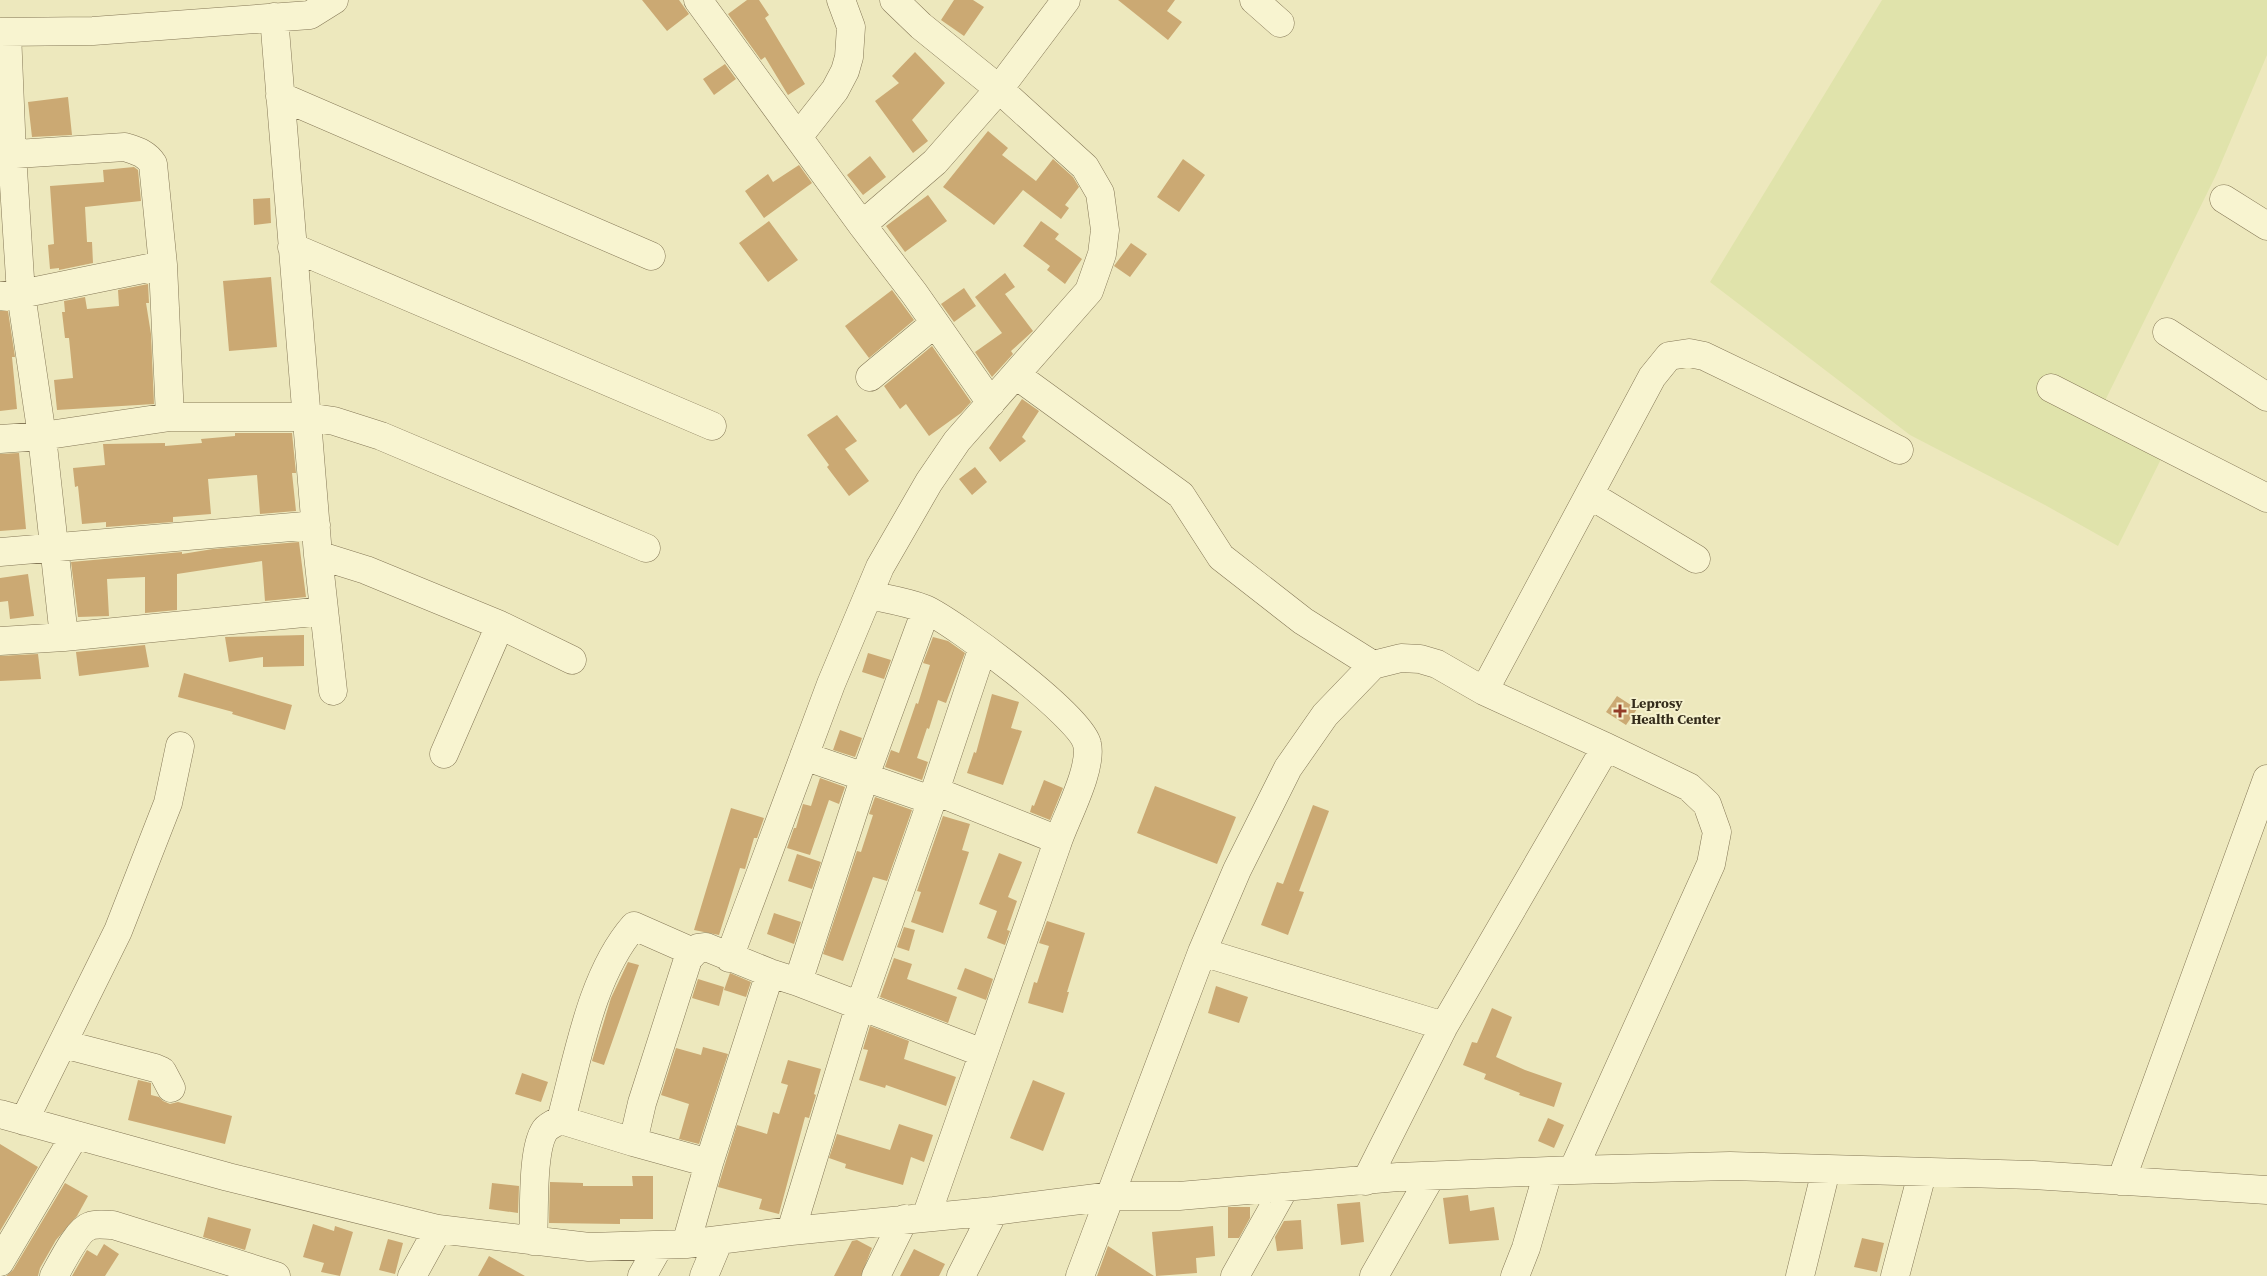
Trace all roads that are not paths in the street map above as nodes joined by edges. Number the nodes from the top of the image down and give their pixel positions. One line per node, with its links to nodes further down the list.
1 (334, 0): 7 (street)
2 (698, 0): 12 (street)
3 (842, 0): 12 (street)
4 (894, 0): 10 (street)
5 (1066, 0): 10 (street)
6 (1254, 0): 8 (street)
7 (274, 17): 9 (street); 11 (street)
8 (1280, 23)
9 (4, 32): 13 (street)
10 (999, 89): 15 (street); 23 (street)
11 (280, 96): 17 (street); 18 (street)
12 (798, 137): 15 (street)
13 (6, 154): 19 (street); 20 (street)
14 (2224, 199): 16 (street)
15 (862, 226): 21 (street)
16 (2267, 226)
17 (292, 247): 29 (street); 30 (street)
18 (651, 256)
19 (163, 266): 20 (street); 28 (street)
20 (10, 295): 31 (street)
21 (935, 323): 24 (street); 27 (street)
22 (2167, 332): 26 (street)
23 (1016, 375): 27 (street); 50 (street)
24 (870, 377)
25 (2051, 388): 35 (street)
26 (2267, 397)
27 (991, 403): 42 (street)
28 (170, 416): 29 (street); 31 (street)
29 (307, 417): 36 (street); 38 (street)
30 (712, 426)
31 (42, 436): 32 (street); 37 (street)
32 (0, 439)
33 (1899, 450): 34 (street)
34 (1590, 495): 41 (street); 52 (street)
35 (2267, 498)
36 (316, 525): 37 (street); 40 (street)
37 (53, 548): 39 (street); 46 (street)
38 (646, 548)
39 (0, 552)
40 (318, 556): 44 (street); 45 (street)
41 (1696, 559)
42 (868, 595): 43 (street); 56 (street)
43 (926, 610): 48 (street); 57 (street)
44 (324, 611): 46 (street); 51 (street)
45 (500, 625): 49 (street); 55 (street)
46 (64, 637): 47 (street)
47 (0, 641)
48 (983, 647): 59 (street); 60 (street)
49 (572, 660)
50 (1374, 665): 52 (street); 62 (street)
51 (333, 691)
52 (1484, 691): 54 (street)
53 (180, 746): 68 (street)
54 (1606, 747): 67 (street); 77 (street)
55 (444, 754)
56 (804, 756): 57 (street); 63 (street)
57 (865, 776): 59 (street); 65 (street)
58 (2267, 779): 81 (street)
59 (933, 796): 60 (street); 66 (street)
60 (1058, 840): 69 (street)
61 (693, 952): 63 (street); 72 (street); 74 (street)
62 (1202, 952): 67 (street); 84 (street)
63 (729, 958): 64 (street)
64 (770, 973): 65 (street); 75 (street)
65 (798, 982): 66 (street)
66 (860, 1005): 69 (street); 88 (street)
67 (1444, 1026): 80 (street)
68 (63, 1044): 70 (street); 71 (street)
69 (983, 1053): 86 (street)
70 (171, 1088)
71 (12, 1118): 73 (street)
72 (561, 1120): 74 (street); 90 (street)
73 (75, 1135): 87 (street); 93 (street)
74 (634, 1142): 75 (street)
75 (709, 1163): 91 (street)
76 (1826, 1170): 77 (street); 78 (street); 105 (street)
77 (1561, 1171): 79 (street); 104 (street)
78 (1922, 1174): 81 (street); 106 (street)
79 (1431, 1176): 80 (street); 103 (street)
80 (1366, 1181): 82 (street)
81 (2120, 1181): 83 (street)
82 (1285, 1187): 84 (street); 102 (street)
83 (2267, 1190)
84 (1112, 1196): 85 (street); 101 (street)
85 (994, 1211): 86 (street); 100 (street)
86 (915, 1218): 88 (street); 99 (street)
87 (438, 1229): 90 (street); 96 (street)
88 (792, 1230): 89 (street)
89 (719, 1240): 91 (street); 98 (street)
90 (533, 1241): 92 (street)
91 (686, 1244): 92 (street)
92 (658, 1246): 97 (street)
93 (0, 1262)
94 (54, 1276): 95 (street)
95 (276, 1276)
96 (412, 1276)
97 (642, 1276)
98 (704, 1276)
99 (876, 1276)
100 (961, 1276)
101 (1080, 1276)
102 (1235, 1276)
103 (1374, 1276)
104 (1515, 1276)
105 (1800, 1276)
106 (1895, 1276)

